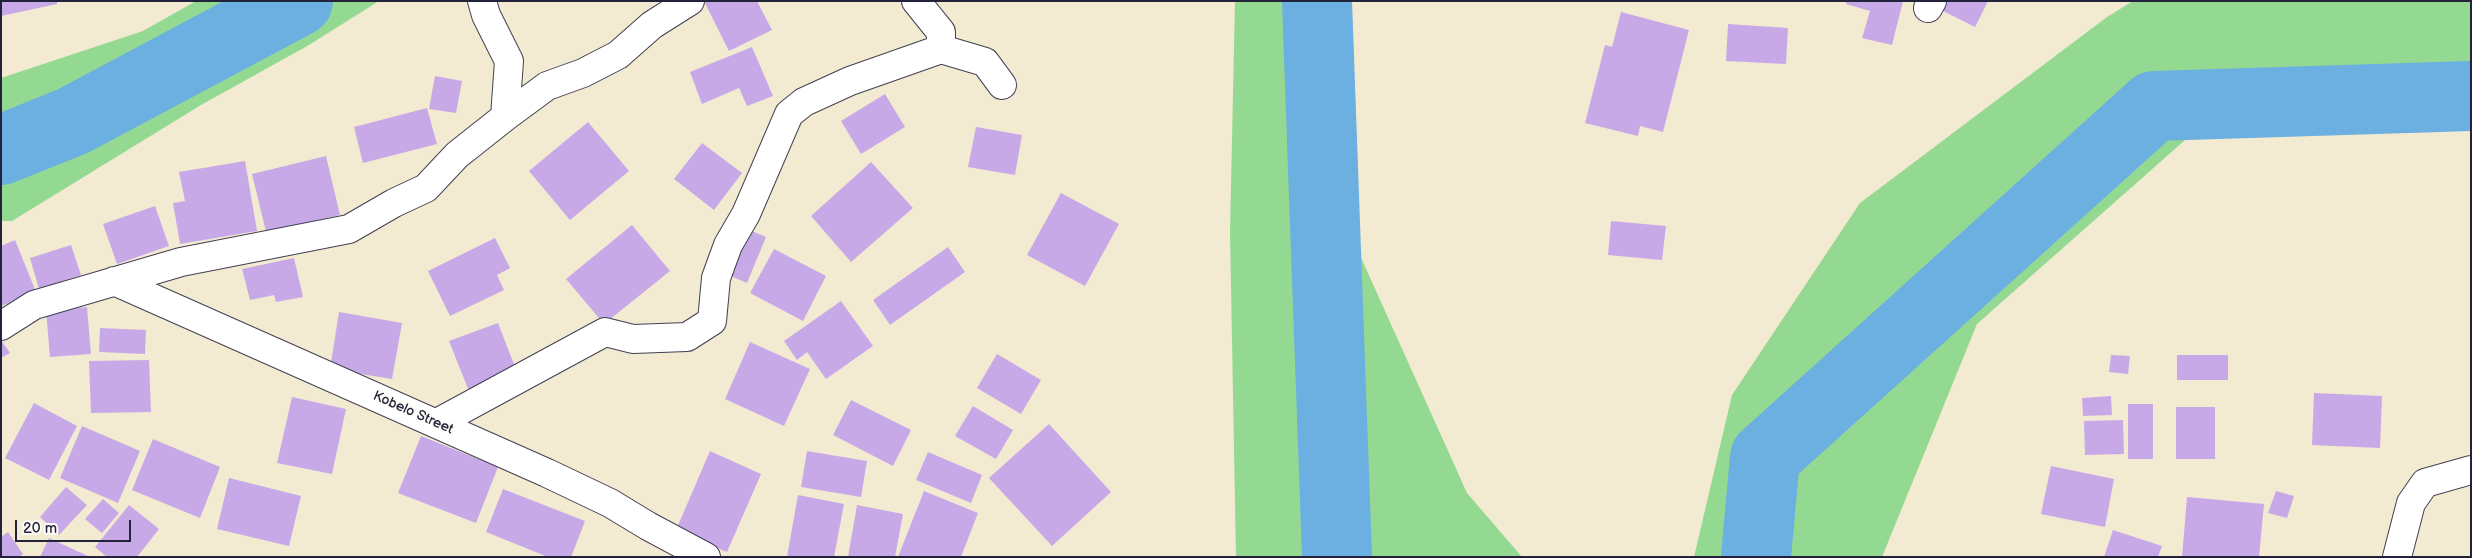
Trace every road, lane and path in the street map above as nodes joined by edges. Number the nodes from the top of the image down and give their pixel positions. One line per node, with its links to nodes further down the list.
1 (482, 1): 6 (street)
2 (690, 1): 6 (street)
3 (916, 1): 4 (street)
4 (941, 49): 5 (street); 9 (street)
5 (1002, 86)
6 (505, 117): 7 (street)
7 (114, 281): 8 (street); 9 (street, Kobelo Street)
8 (1, 326)
9 (437, 423): 11 (street, Kobelo Street)
10 (2471, 470): 12 (street)
11 (706, 557)
12 (2397, 557)

